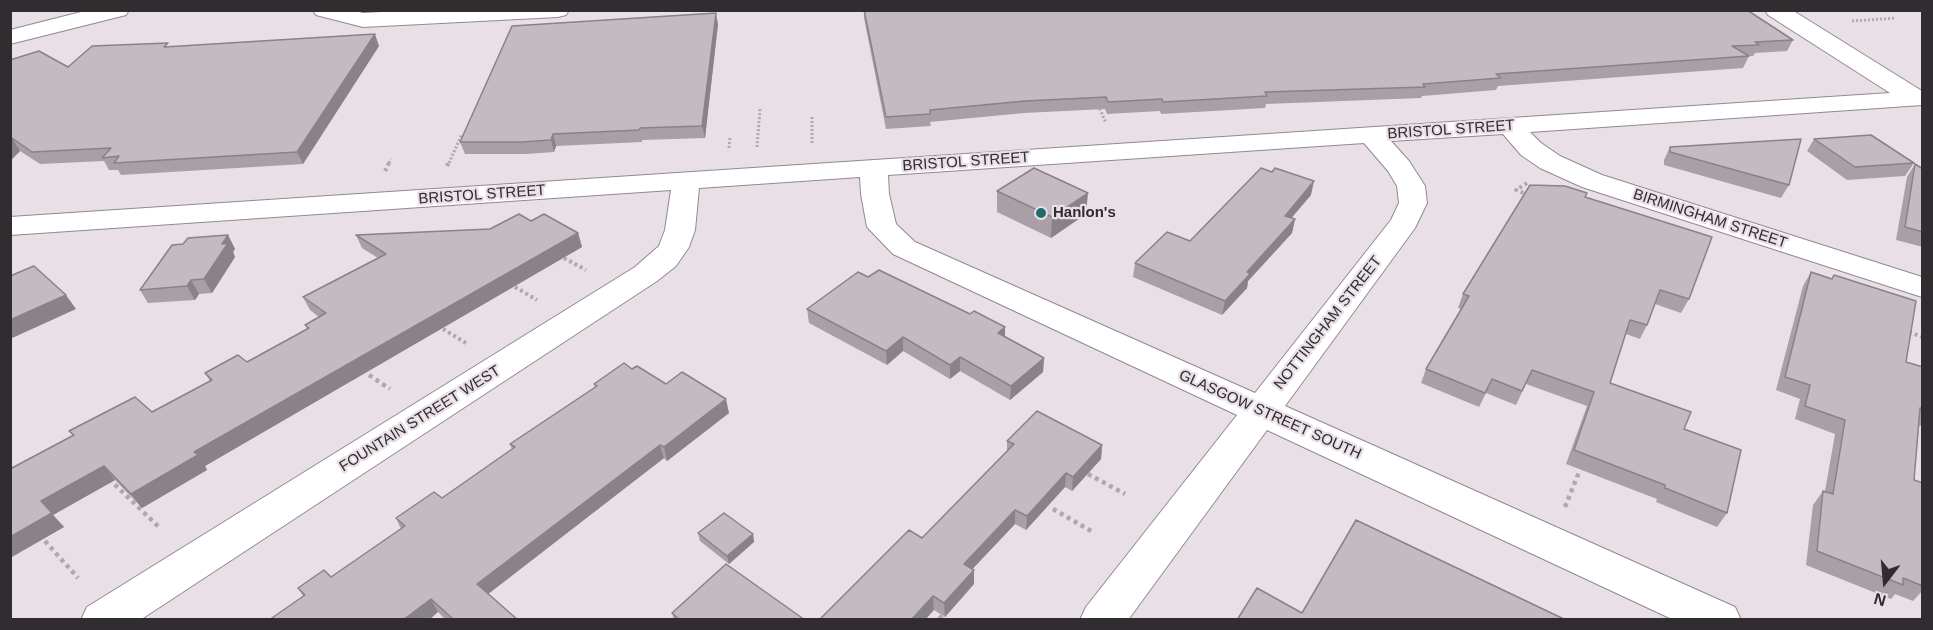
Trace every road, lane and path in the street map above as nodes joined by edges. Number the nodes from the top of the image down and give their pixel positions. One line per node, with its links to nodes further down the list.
1 (118, 10): 7 (street)
2 (324, 10): 3 (street)
3 (558, 10)
4 (1776, 10): 9 (street)
5 (1896, 18): 6 (path)
6 (1850, 21)
7 (10, 37)
8 (1095, 96): 13 (path)
9 (1920, 98): 12 (street, BRISTOL STREET)
10 (760, 109): 17 (path)
11 (812, 117): 16 (path)
12 (1510, 126): 15 (street, BRISTOL STREET); 27 (street, BIRMINGHAM STREET)
13 (1110, 132)
14 (462, 134): 19 (path)
15 (1372, 136): 18 (street, BRISTOL STREET); 35 (street, NOTTINGHAM STREET)
16 (813, 151)
17 (757, 155)
18 (874, 168): 21 (street, BRISTOL STREET); 35 (street, GLASGOW STREET SOUTH)
19 (443, 175)
20 (1535, 178): 22 (path)
21 (686, 181): 23 (street, BRISTOL STREET); 46 (street, FOUNTAIN STREET WEST)
22 (1535, 197)
23 (14, 229)
24 (564, 258): 25 (path)
25 (586, 270)
26 (515, 287): 28 (path)
27 (1923, 287)
28 (537, 300)
29 (443, 329): 32 (path)
30 (1909, 332): 31 (path)
31 (1923, 337)
32 (466, 343)
33 (369, 375): 34 (path)
34 (390, 389)
35 (1260, 410): 47 (street, NOTTINGHAM STREET); 48 (street, GLASGOW STREET SOUTH)
36 (1579, 472): 41 (path)
37 (1088, 474): 39 (path)
38 (105, 475): 42 (path)
39 (1125, 494)
40 (1053, 509): 43 (path)
41 (1564, 509)
42 (160, 528)
43 (1093, 532)
44 (45, 541): 45 (path)
45 (78, 578)
46 (103, 620)
47 (1102, 620)
48 (1719, 620)

